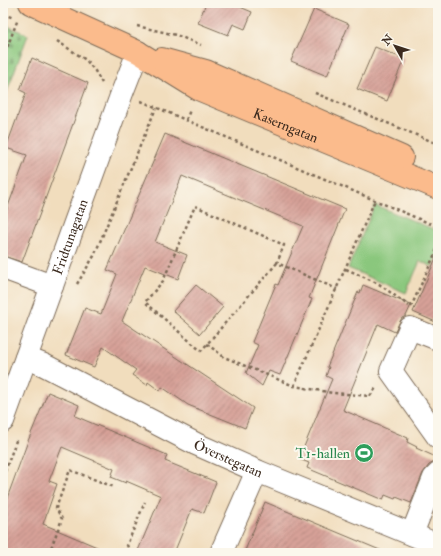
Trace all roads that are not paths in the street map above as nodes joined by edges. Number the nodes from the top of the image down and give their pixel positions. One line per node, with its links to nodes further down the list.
1 (23, 15): 2 (main road, Kaserngatan)
2 (138, 52): 3 (main road, Kaserngatan); 4 (main road, Kaserngatan); 6 (street, Fridtunagatan)
3 (438, 172)
4 (438, 188)
5 (3, 268): 6 (street)
6 (52, 286): 8 (street, Fridtunagatan)
7 (438, 339): 10 (street)
8 (26, 358): 9 (street, Fridtunagatan); 11 (street, Överstegatan)
9 (11, 427)
10 (438, 437)
11 (256, 471): 13 (street, Överstegatan); 15 (street)
12 (438, 474): 13 (street)
13 (412, 534): 14 (street, Överstegatan)
14 (438, 545)
15 (222, 553)

